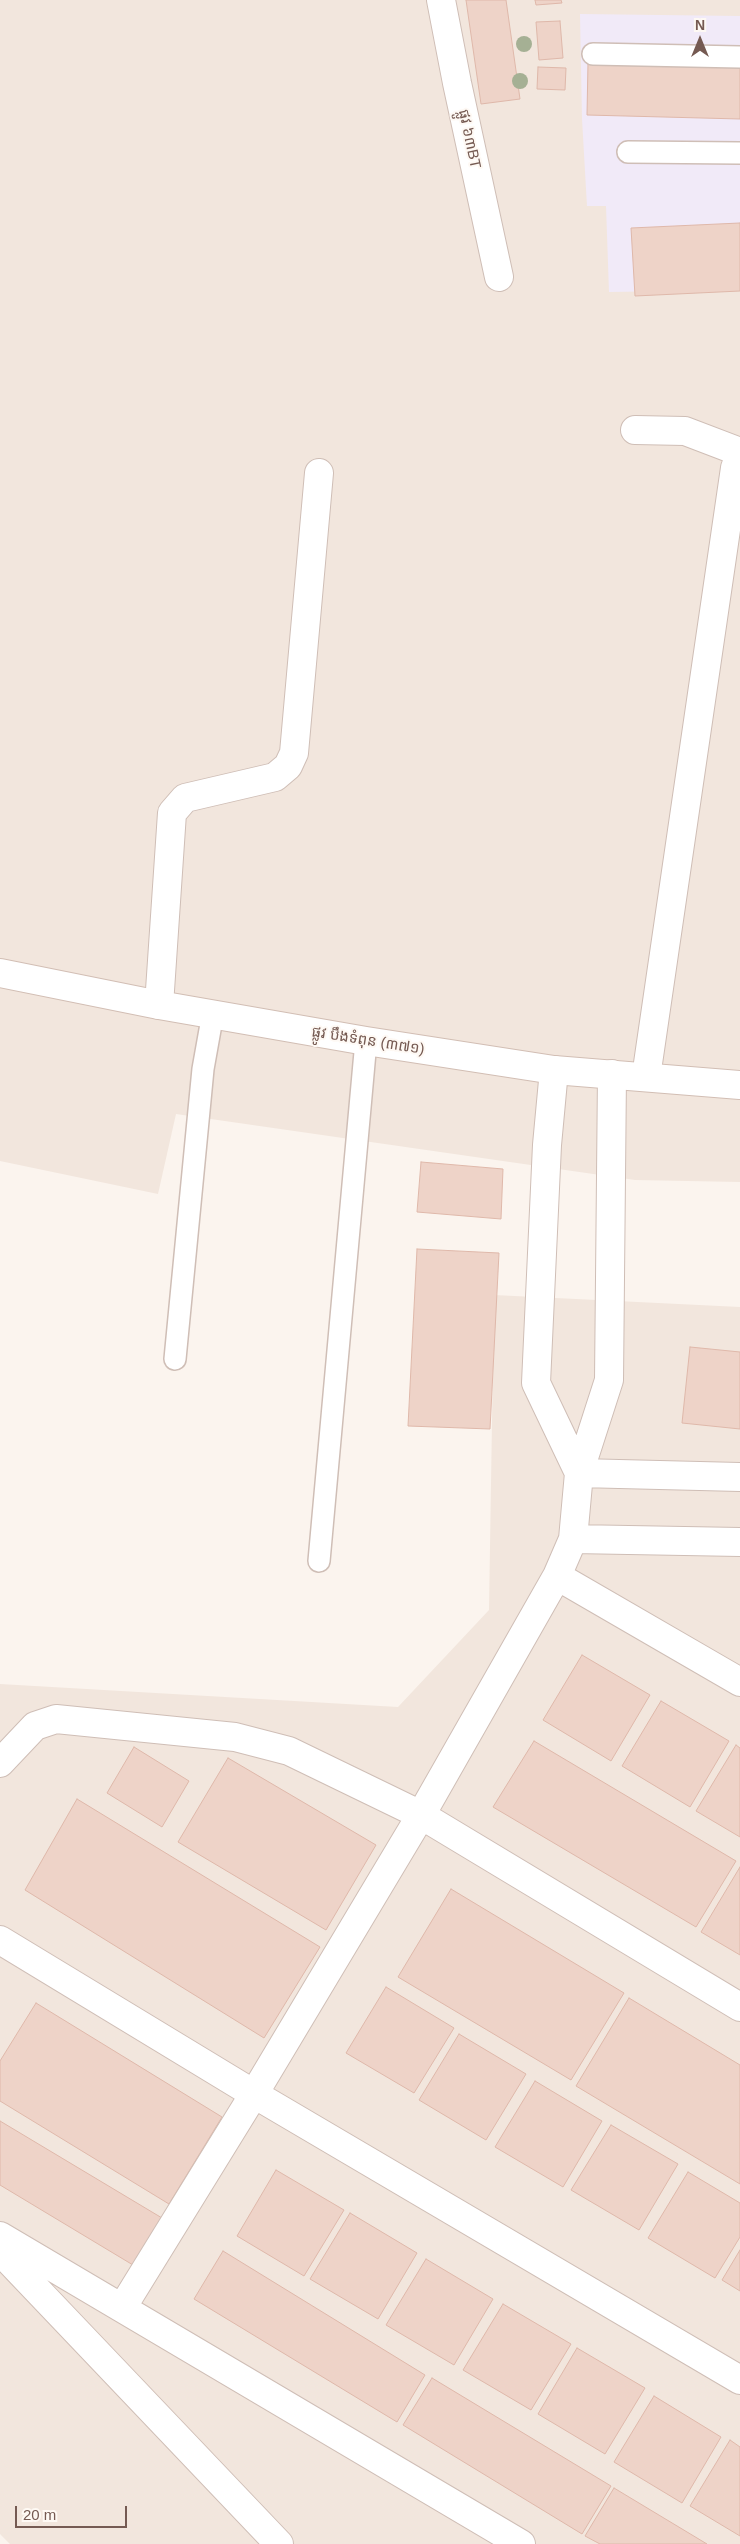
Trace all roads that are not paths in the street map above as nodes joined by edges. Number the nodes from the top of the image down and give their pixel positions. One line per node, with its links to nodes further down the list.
1 (442, 0): 6 (street, ផ្លូវ ៦៣BT)
2 (593, 54): 3 (lane)
3 (740, 56)
4 (628, 152): 5 (lane)
5 (740, 153)
6 (499, 277)
7 (635, 430): 8 (street)
8 (740, 453): 16 (street)
9 (319, 473): 11 (street)
10 (0, 973): 11 (street, ផ្លូវ បឹងទំពុន (៣៧១))
11 (159, 1005): 12 (street, ផ្លូវ បឹងទំពុន (៣៧១))
12 (213, 1014): 13 (street, ផ្លូវ បឹងទំពុន (៣៧១)); 18 (lane)
13 (366, 1041): 14 (street, ផ្លូវ បឹងទំពុន (៣៧១)); 23 (lane)
14 (554, 1070): 15 (street, ផ្លូវ បឹងទំពុន (៣៧១)); 19 (street)
15 (612, 1074): 16 (street, ផ្លូវ បឹងទំពុន (៣៧១)); 19 (street)
16 (646, 1077): 17 (street, ផ្លូវ បឹងទំពុន (៣៧១))
17 (740, 1085)
18 (175, 1359)
19 (579, 1473): 20 (street); 21 (street)
20 (740, 1477)
21 (573, 1540): 22 (street); 24 (street)
22 (740, 1542)
23 (319, 1561)
24 (557, 1576): 25 (street); 27 (street)
25 (740, 1682)
26 (0, 1763): 27 (street)
27 (420, 1815): 29 (street); 30 (street)
28 (0, 1940): 30 (street)
29 (740, 2007)
30 (254, 2094): 33 (street); 34 (street)
31 (0, 2236): 33 (street)
32 (0, 2252): 35 (street)
33 (122, 2308): 36 (street)
34 (740, 2380)
35 (279, 2544)
36 (520, 2544)

